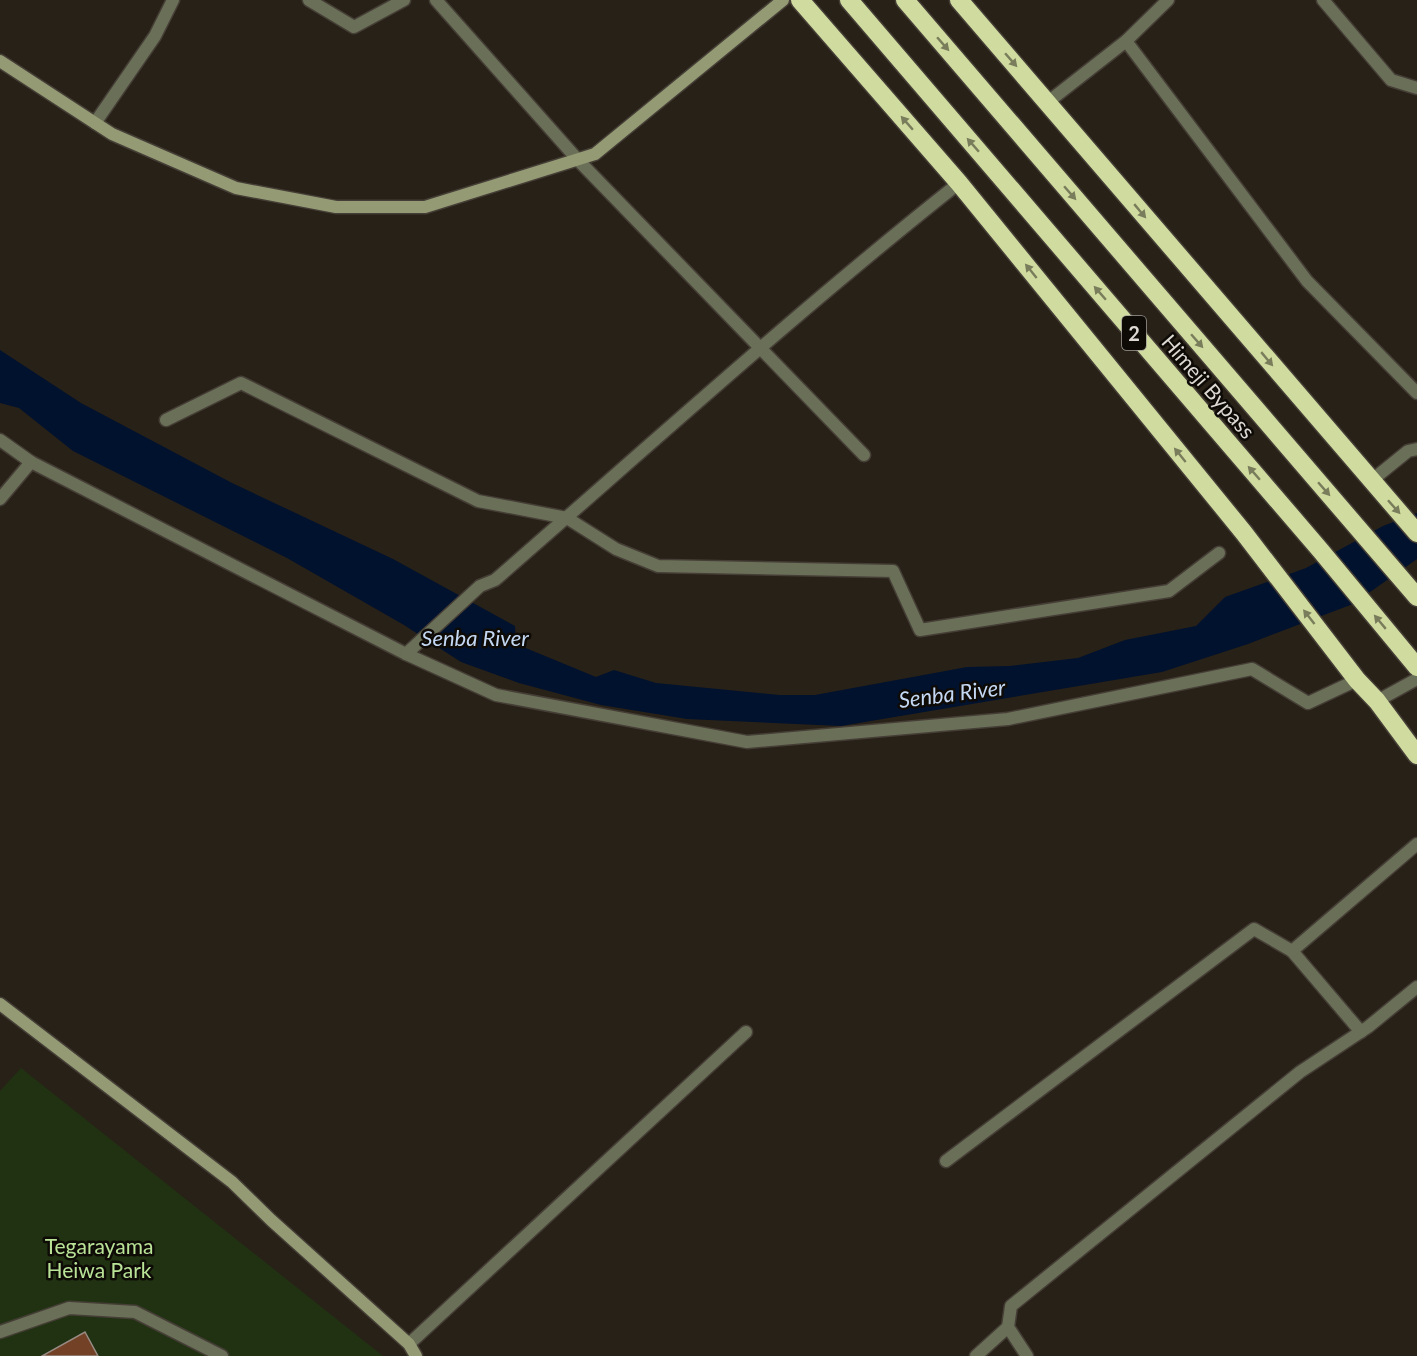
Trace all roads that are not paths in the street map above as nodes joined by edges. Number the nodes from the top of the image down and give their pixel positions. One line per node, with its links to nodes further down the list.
1 (173, 0): 16 (street)
2 (309, 0): 3 (street)
3 (404, 0)
4 (436, 0): 17 (street)
5 (783, 0): 17 (street)
6 (800, 0): 18 (highway, one-way to 6)
7 (849, 0): 33 (highway, Himeji Bypass / 2, one-way to 7)
8 (905, 0): 31 (highway, Himeji Bypass / 2, one-way to 31)
9 (959, 0): 15 (highway, one-way to 15)
10 (1323, 0): 14 (street)
11 (1166, 1): 12 (street)
12 (1126, 41): 15 (street); 20 (street)
13 (0, 62): 16 (street)
14 (1417, 88)
15 (1048, 102): 26 (highway, one-way to 26)
16 (95, 123): 17 (street)
17 (578, 160): 19 (street)
18 (959, 183): 19 (street); 35 (highway, one-way to 18)
19 (761, 348): 24 (street); 28 (street)
20 (1417, 393)
21 (166, 420): 28 (street)
22 (0, 440): 25 (street)
23 (1417, 449): 26 (street)
24 (864, 455)
25 (31, 462): 27 (street); 32 (street)
26 (1371, 481): 29 (highway, one-way to 29)
27 (0, 499)
28 (567, 518): 30 (street); 32 (street)
29 (1417, 533)
30 (1219, 553)
31 (1417, 597)
32 (406, 654): 35 (street)
33 (1417, 667)
34 (1417, 679): 36 (street)
35 (1357, 680): 36 (highway)
36 (1377, 701): 37 (highway)
37 (1417, 755)
38 (1417, 844): 39 (street)
39 (1292, 951): 43 (street); 44 (street)
40 (1417, 987): 43 (street)
41 (0, 1004): 47 (street)
42 (746, 1032): 47 (street)
43 (1361, 1032): 45 (street)
44 (946, 1161)
45 (1008, 1328): 50 (street); 51 (street)
46 (0, 1332): 48 (street)
47 (409, 1344): 49 (street)
48 (222, 1356)
49 (416, 1356)
50 (976, 1356)
51 (1028, 1356)

